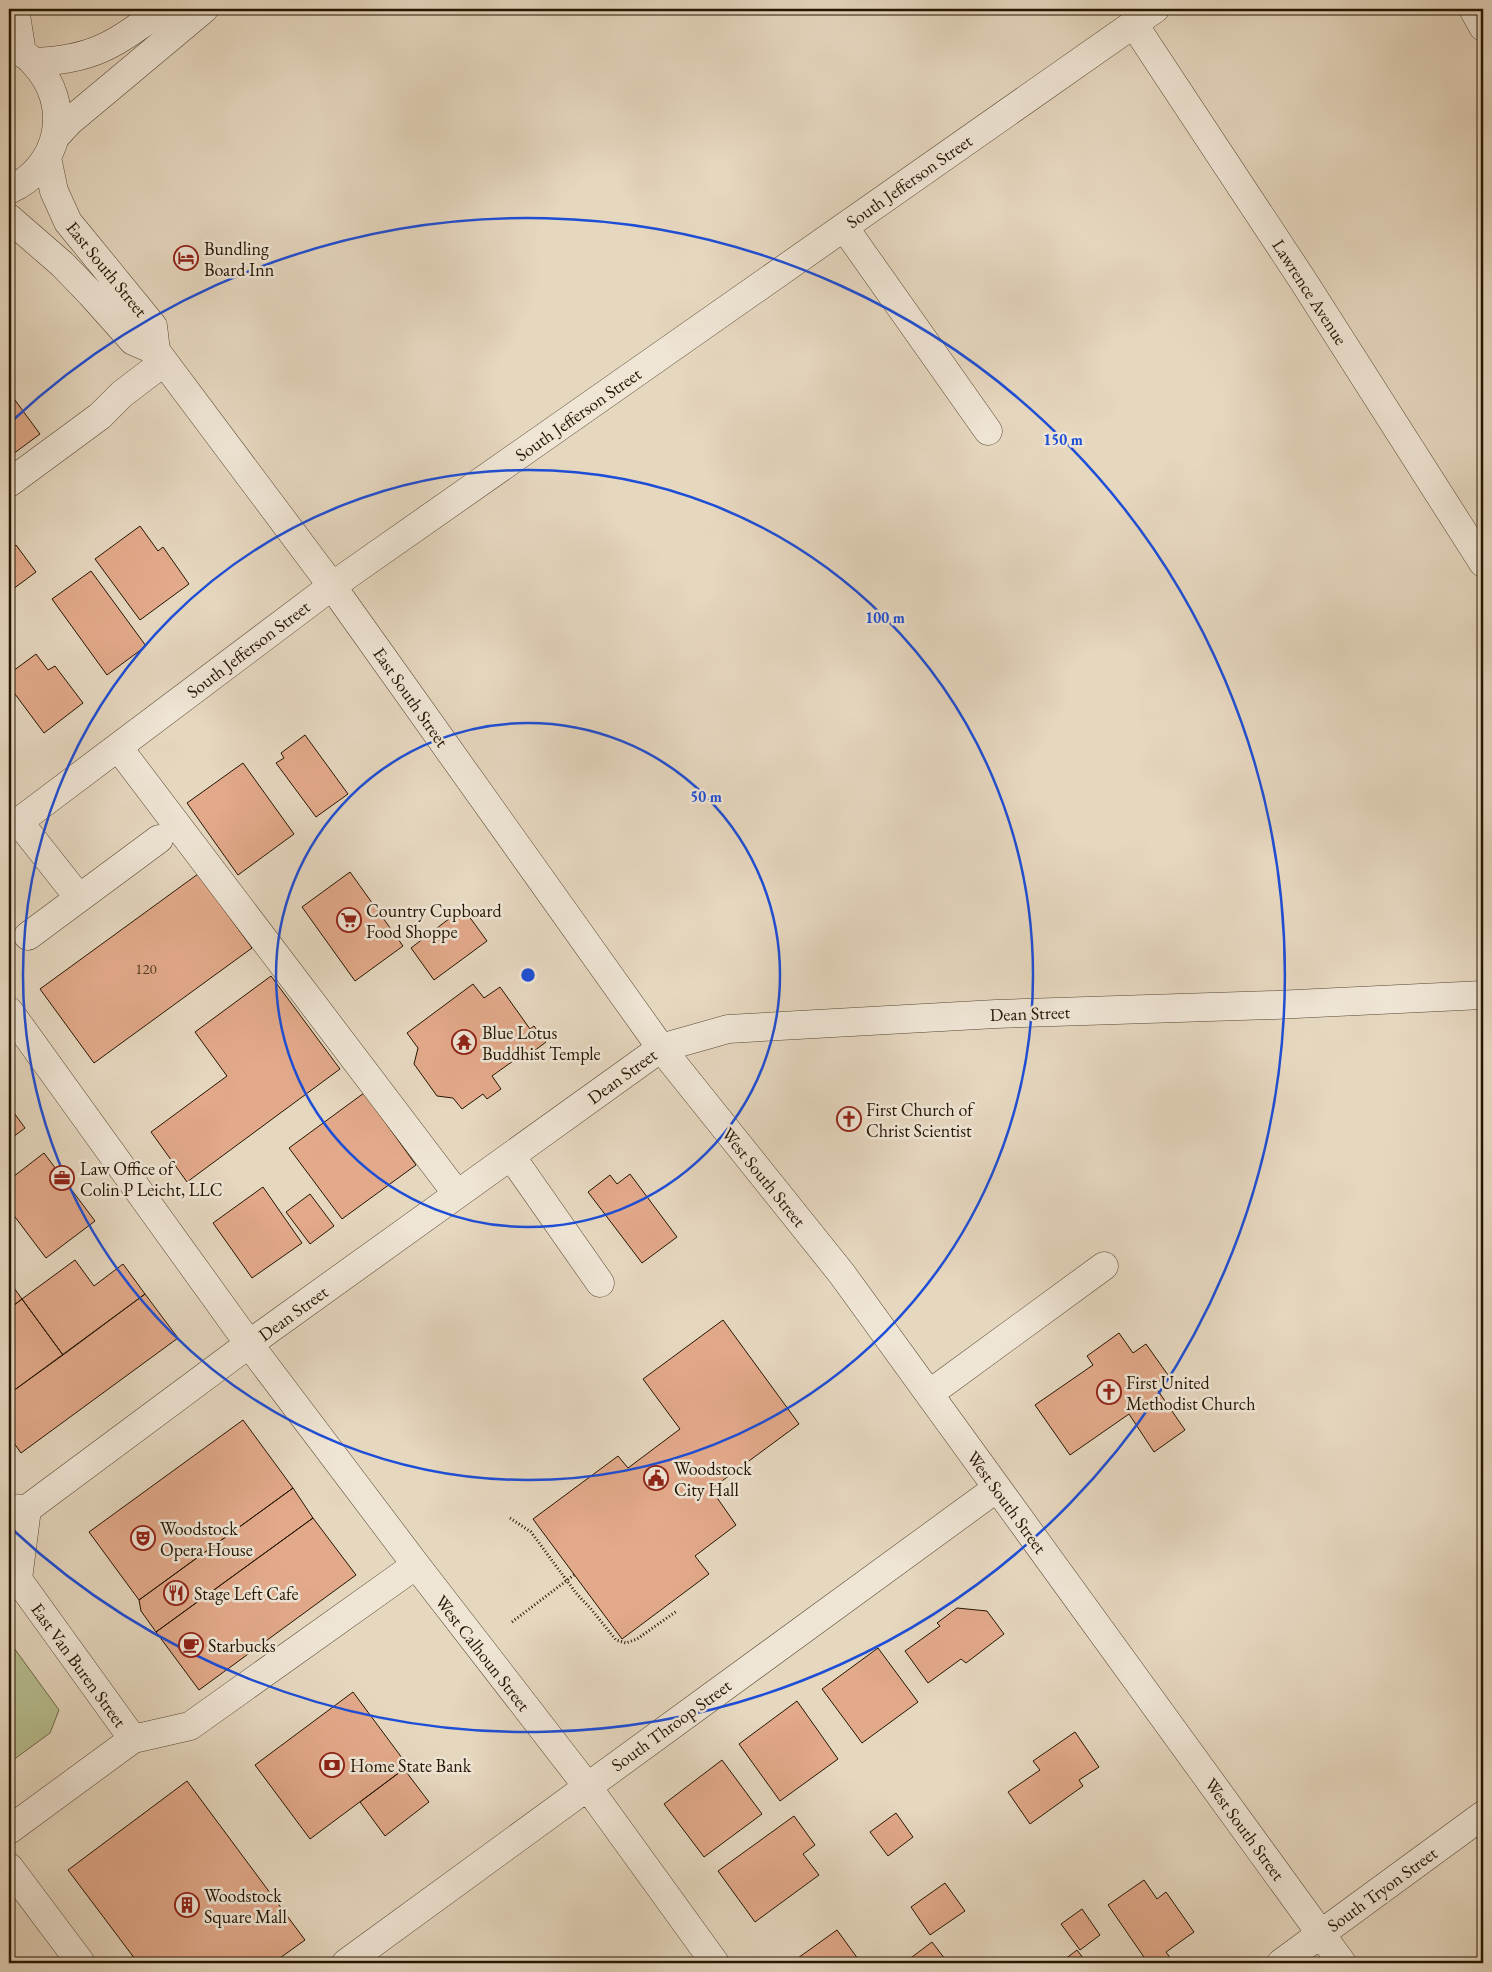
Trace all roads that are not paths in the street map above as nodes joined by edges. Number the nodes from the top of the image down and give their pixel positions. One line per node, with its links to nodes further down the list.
1 (15, 9): 7 (street)
2 (163, 9): 7 (street)
3 (204, 9): 8 (street)
4 (1473, 9): 6 (street)
5 (1144, 16): 11 (street, South Jefferson Street); 15 (street, Lawrence Avenue)
6 (1483, 27)
7 (21, 54): 8 (street, East South Street)
8 (51, 147): 9 (street); 12 (street, East South Street)
9 (9, 190)
10 (9, 218): 12 (street, East South Street)
11 (844, 227): 13 (street); 16 (street, South Jefferson Street)
12 (160, 357): 14 (street); 16 (street, East South Street)
13 (988, 431)
14 (9, 483)
15 (1483, 563)
16 (332, 586): 17 (street, South Jefferson Street); 24 (street, East South Street)
17 (118, 747): 18 (street, South Jefferson Street); 26 (street)
18 (14, 825): 20 (street)
19 (158, 839): 20 (street)
20 (79, 898): 21 (street)
21 (28, 936)
22 (1483, 995): 24 (street, Dean Street)
23 (9, 1011): 29 (street, West Calhoun Street)
24 (661, 1048): 25 (street, Dean Street); 30 (street, West South Street)
25 (511, 1156): 26 (street, Dean Street); 28 (street)
26 (458, 1194): 29 (street, Dean Street)
27 (1104, 1266): 30 (street)
28 (600, 1283)
29 (249, 1344): 32 (street, Dean Street); 33 (street, West Calhoun Street)
30 (929, 1394): 31 (street, West South Street)
31 (997, 1488): 36 (street, South Throop Street); 40 (street, West South Street)
32 (18, 1508): 34 (street)
33 (416, 1565): 35 (street); 36 (street, West Calhoun Street)
34 (13, 1573): 35 (street, East Van Buren Street)
35 (132, 1739): 38 (street)
36 (587, 1786): 42 (street, South Throop Street); 43 (street, West Calhoun Street)
37 (1483, 1815): 40 (street, South Tryon Street)
38 (9, 1830)
39 (9, 1867): 41 (street)
40 (1321, 1934): 44 (street, South Tryon Street); 45 (street, West South Street)
41 (81, 1963)
42 (346, 1963)
43 (715, 1963)
44 (1282, 1963)
45 (1342, 1963)

